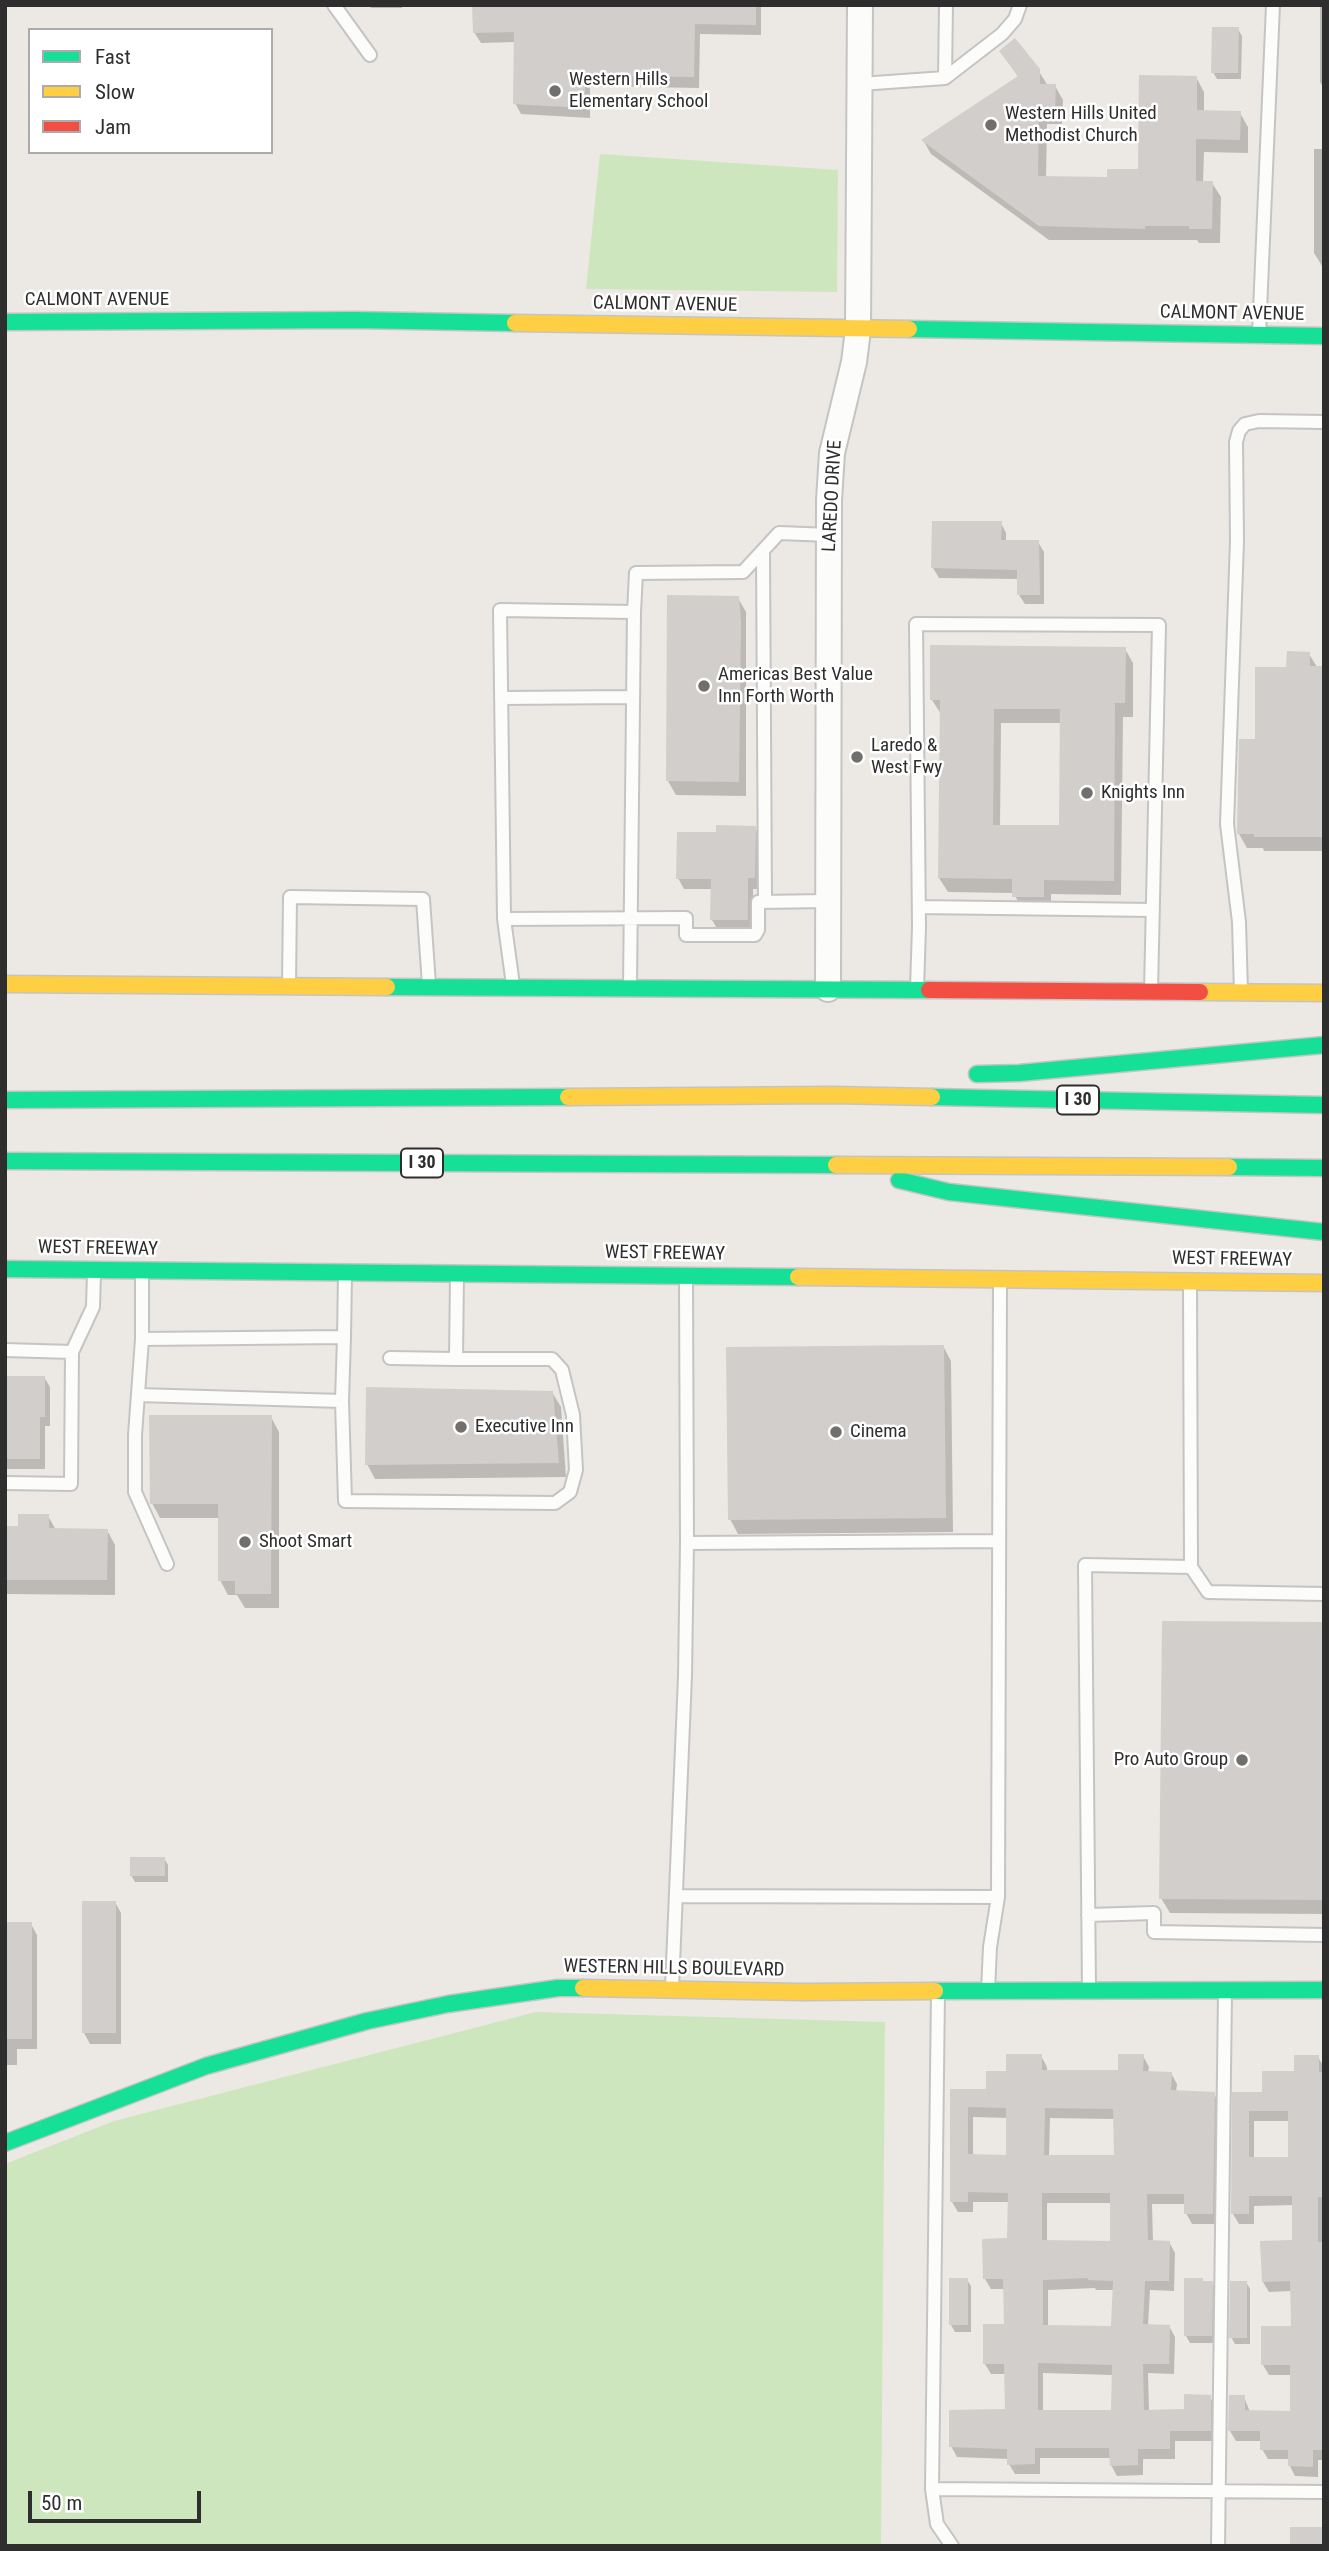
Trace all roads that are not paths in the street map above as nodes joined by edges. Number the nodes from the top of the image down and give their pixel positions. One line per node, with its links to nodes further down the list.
1 (334, 5): 6 (lane)
2 (860, 5): 8 (street, LAREDO DRIVE)
3 (946, 5): 7 (lane)
4 (1020, 5): 7 (lane)
5 (1273, 5): 11 (lane)
6 (370, 55)
7 (945, 78): 8 (lane)
8 (860, 84): 10 (street, LAREDO DRIVE)
9 (5, 322): 10 (main road, CALMONT AVENUE)
10 (858, 330): 11 (main road, CALMONT AVENUE); 14 (street, LAREDO DRIVE)
11 (1259, 335): 12 (main road, CALMONT AVENUE)
12 (1324, 336)
13 (1324, 422): 33 (lane)
14 (830, 535): 15 (lane); 19 (street, LAREDO DRIVE)
15 (763, 552): 16 (lane); 20 (lane)
16 (634, 612): 17 (lane); 18 (lane)
17 (633, 697): 18 (lane); 24 (lane)
18 (501, 698): 23 (lane)
19 (828, 901): 20 (lane); 30 (street, LAREDO DRIVE)
20 (765, 902): 24 (lane)
21 (919, 907): 22 (lane); 22 (lane); 31 (lane)
22 (1153, 910): 32 (lane)
23 (504, 919): 24 (lane); 28 (lane)
24 (630, 919): 29 (lane)
25 (5, 984): 26 (main road)
26 (289, 985): 27 (main road); 27 (lane)
27 (429, 985): 28 (main road)
28 (513, 986): 29 (main road)
29 (630, 987): 30 (main road)
30 (828, 989): 31 (main road)
31 (917, 989): 32 (main road)
32 (1151, 991): 33 (main road)
33 (1241, 992): 34 (main road)
34 (1324, 993)
35 (1324, 1045): 36 (main road)
36 (957, 1075)
37 (907, 1079): 38 (main road)
38 (831, 1095): 39 (main road, I 30); 40 (main road, I 30)
39 (5, 1100)
40 (1324, 1105)
41 (5, 1161): 42 (main road, I 30)
42 (840, 1164): 43 (main road, I 30); 44 (main road)
43 (1324, 1168)
44 (1324, 1232)
45 (5, 1269): 46 (main road, WEST FREEWAY)
46 (94, 1270): 47 (main road, WEST FREEWAY); 57 (lane)
47 (142, 1270): 48 (main road, WEST FREEWAY); 55 (lane)
48 (345, 1272): 49 (main road, WEST FREEWAY); 54 (lane)
49 (457, 1273): 50 (main road, WEST FREEWAY); 59 (lane)
50 (686, 1275): 51 (main road, WEST FREEWAY); 64 (lane)
51 (1000, 1278): 52 (main road, WEST FREEWAY); 63 (lane)
52 (1190, 1280): 53 (main road, WEST FREEWAY); 66 (lane)
53 (1324, 1283)
54 (344, 1337): 55 (lane); 61 (lane)
55 (142, 1339): 60 (lane)
56 (5, 1350): 57 (lane)
57 (72, 1352): 62 (lane)
58 (390, 1359): 59 (lane)
59 (456, 1359): 61 (lane)
60 (138, 1395): 61 (lane); 65 (lane)
61 (342, 1401)
62 (5, 1483)
63 (998, 1541): 64 (lane); 69 (lane)
64 (687, 1542): 68 (lane)
65 (167, 1564)
66 (1191, 1567): 67 (lane); 70 (lane)
67 (1324, 1594)
68 (676, 1896): 69 (lane); 72 (lane)
69 (998, 1897): 74 (lane)
70 (1088, 1915): 71 (lane); 75 (lane)
71 (1324, 1935)
72 (672, 1988): 77 (main road, WESTERN HILLS BOULEVARD); 78 (main road, WESTERN HILLS BOULEVARD)
73 (1225, 1989): 75 (main road, WESTERN HILLS BOULEVARD); 76 (main road, WESTERN HILLS BOULEVARD); 80 (lane)
74 (988, 1990): 75 (main road, WESTERN HILLS BOULEVARD); 77 (main road, WESTERN HILLS BOULEVARD)
75 (1088, 1990)
76 (1324, 1990)
77 (938, 1991): 79 (lane)
78 (5, 2143)
79 (932, 2489): 80 (lane); 82 (lane)
80 (1219, 2491): 81 (lane); 83 (lane)
81 (1324, 2492)
82 (952, 2546)
83 (1218, 2546)

